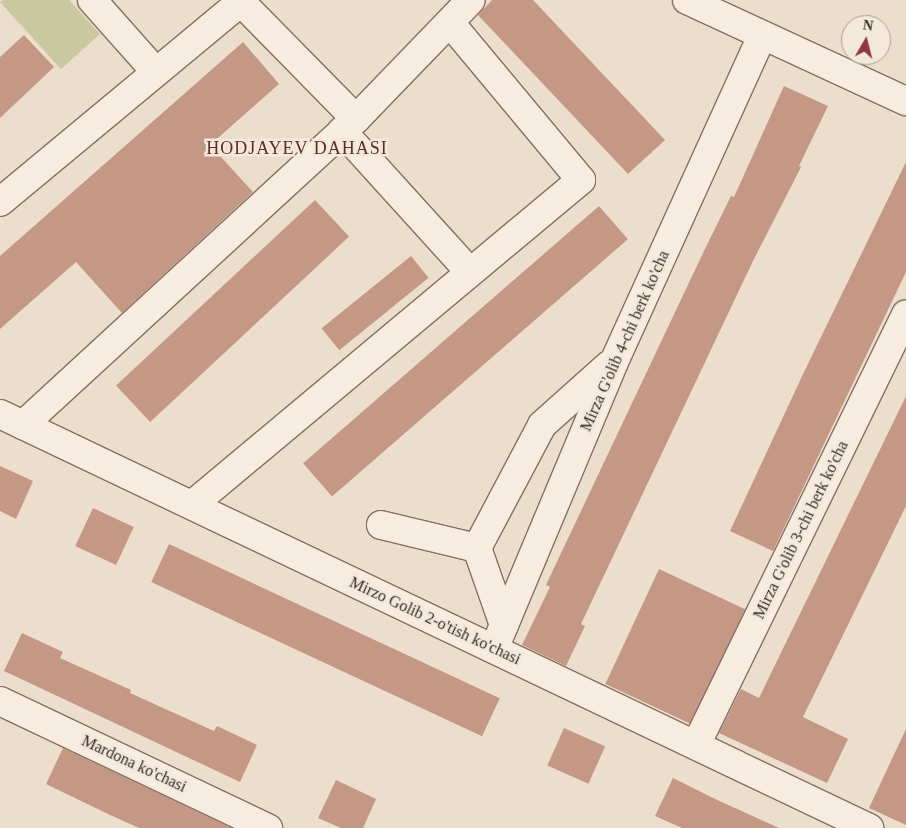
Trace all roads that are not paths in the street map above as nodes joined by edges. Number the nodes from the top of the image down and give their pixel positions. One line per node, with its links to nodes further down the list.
1 (92, 0): 7 (street)
2 (471, 0): 5 (street)
3 (687, 0): 6 (street)
4 (240, 1): 7 (street); 9 (street)
5 (450, 23): 9 (street); 11 (street)
6 (762, 36): 8 (street); 13 (street, Mirza G'olib 4-chi berk ko'cha)
7 (156, 72): 10 (street)
8 (906, 101)
9 (349, 125): 11 (street); 14 (street)
10 (0, 202)
11 (470, 272): 15 (street)
12 (906, 314): 20 (street, Mirza G'olib 3-chi berk ko'cha)
13 (614, 362): 17 (street); 18 (street, Mirza G'olib 4-chi berk ko'cha)
14 (12, 419): 15 (street, Mirzo Golib 2-o'tish ko'chasi)
15 (192, 505): 18 (street, Mirzo Golib 2-o'tish ko'chasi)
16 (381, 525): 17 (street)
17 (477, 548): 18 (street)
18 (499, 637): 20 (street, Mirzo Golib 2-o'tish ko'chasi)
19 (0, 701): 21 (street, Mardona ko'chasi)
20 (696, 745): 22 (street, Mirzo Golib 2-o'tish ko'chasi)
21 (268, 828)
22 (869, 828)

